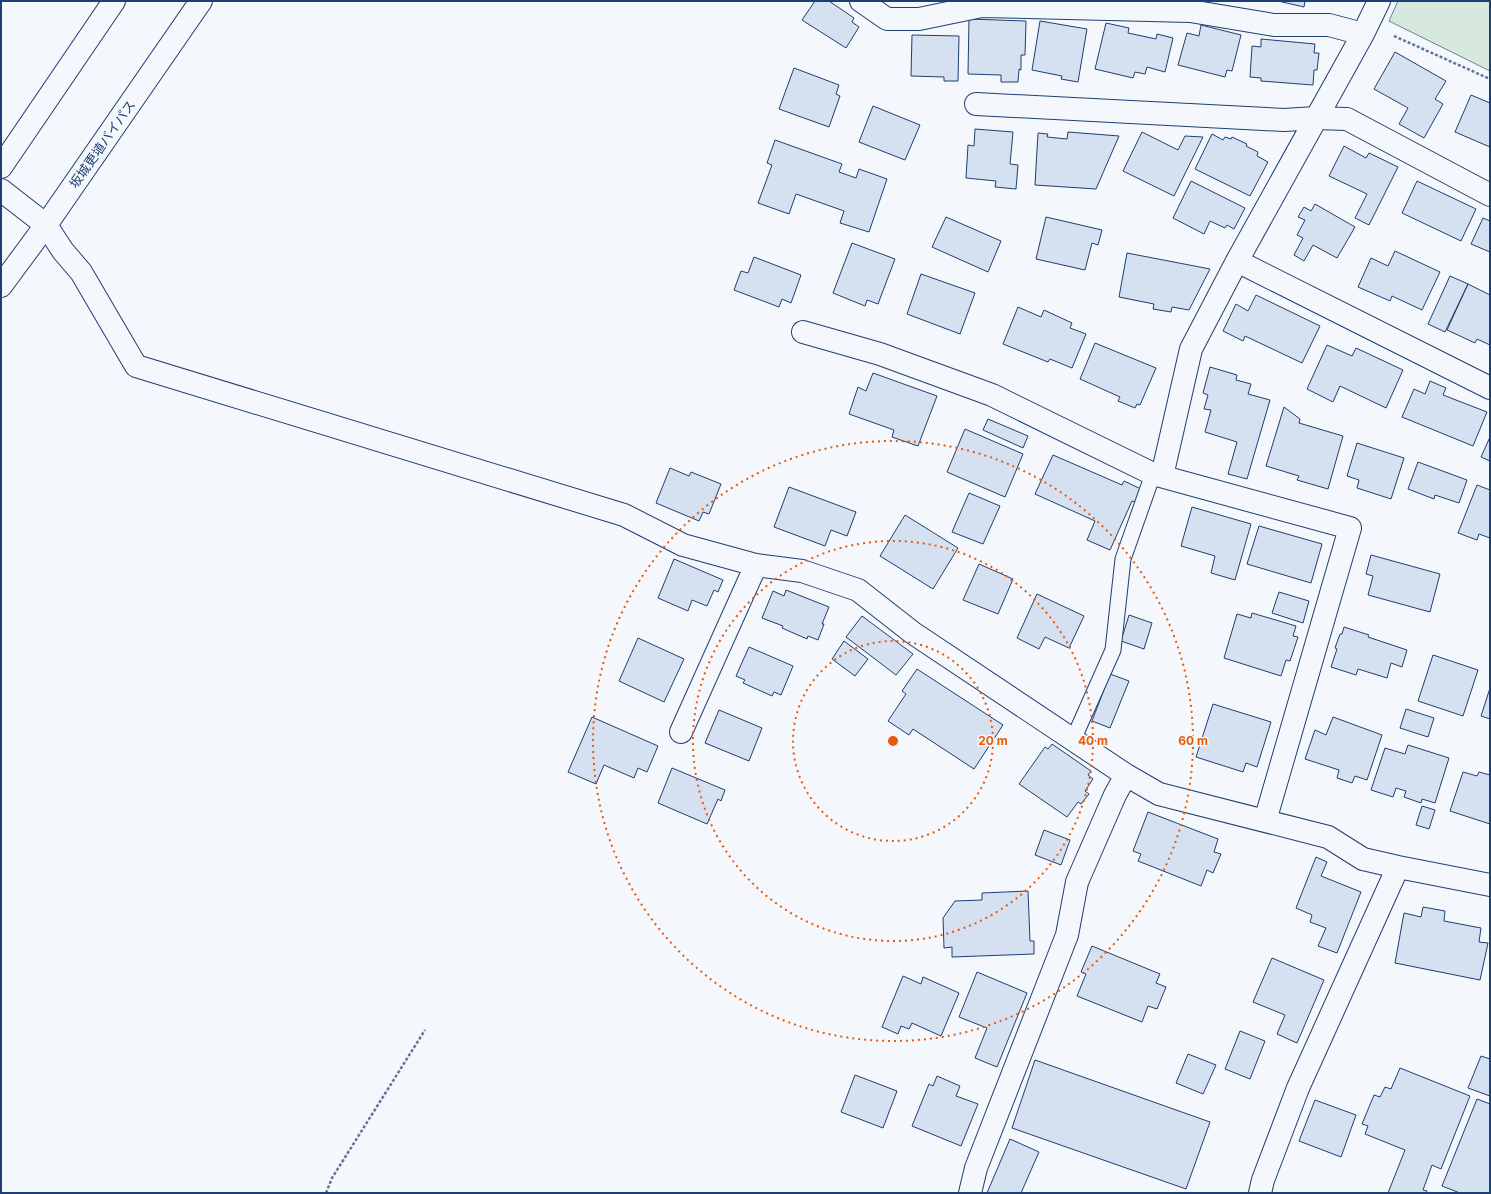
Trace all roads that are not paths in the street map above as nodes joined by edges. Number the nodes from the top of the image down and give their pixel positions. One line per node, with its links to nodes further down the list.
1 (114, 1): 9 (main road)
2 (201, 1): 12 (main road, 坂城更埴バイパス)
3 (861, 1): 5 (main road)
4 (1379, 1): 6 (main road)
5 (889, 10): 6 (main road)
6 (1363, 34): 8 (main road)
7 (976, 104): 8 (main road)
8 (1316, 118): 11 (main road); 13 (main road)
9 (1, 167)
10 (1, 190): 12 (main road)
11 (1490, 195)
12 (46, 225): 14 (main road, 坂城更埴バイパス); 18 (main road)
13 (1237, 261): 16 (main road); 17 (main road)
14 (1, 286)
15 (803, 332): 17 (main road)
16 (1490, 388)
17 (1157, 475): 20 (lane); 22 (main road)
18 (756, 565): 19 (main road); 20 (main road)
19 (681, 732)
20 (1073, 740): 21 (main road)
21 (1126, 775): 22 (main road); 25 (main road)
22 (1266, 821): 23 (main road)
23 (1398, 867): 24 (main road); 26 (main road)
24 (1490, 884)
25 (970, 1193)
26 (1260, 1193)

